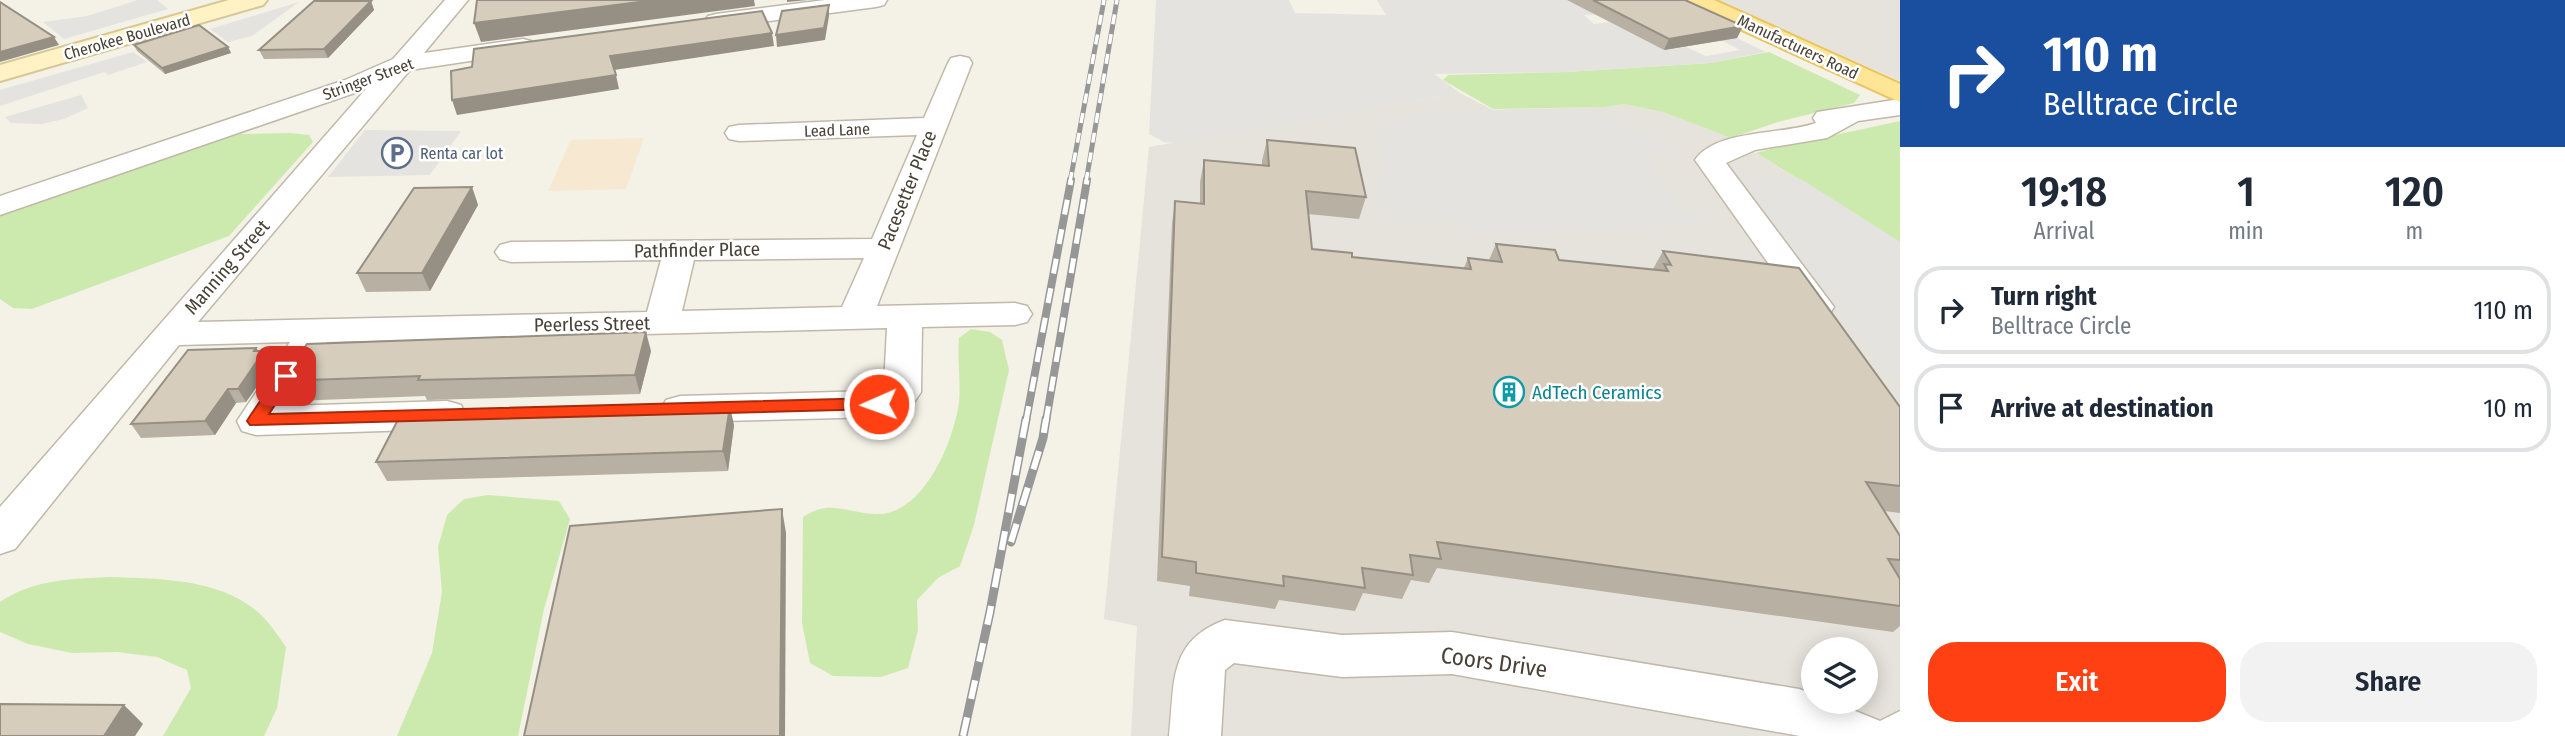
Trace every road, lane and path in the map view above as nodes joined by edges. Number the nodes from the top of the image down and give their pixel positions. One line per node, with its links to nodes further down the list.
1 (255, 0): 10 (main road, Cherokee Boulevard)
2 (457, 0): 9 (street, Manning Street)
3 (876, 0): 5 (street)
4 (1695, 0): 11 (main road, Manufacturers Road)
5 (766, 7): 6 (street)
6 (700, 23)
7 (540, 44): 9 (street, Stringer Street)
8 (960, 63): 13 (street, Pacesetter Place)
9 (401, 64): 15 (street, Stringer Street); 25 (street, Manning Street)
10 (0, 73)
11 (1900, 94)
12 (1900, 107): 23 (street)
13 (934, 126): 14 (street, Lead Lane); 16 (street, Pacesetter Place)
14 (739, 133)
15 (0, 206)
16 (884, 248): 17 (street, Pathfinder Place); 21 (street, Pacesetter Place)
17 (680, 250): 18 (street, Pathfinder Place); 22 (street)
18 (511, 252)
19 (1015, 314): 20 (street, Peerless Street)
20 (905, 317): 21 (street, Peerless Street); 26 (street)
21 (855, 318): 22 (street, Peerless Street)
22 (662, 323): 24 (street, Peerless Street)
23 (1833, 328)
24 (317, 331): 25 (street, Peerless Street); 27 (street)
25 (169, 334): 28 (street, Manning Street)
26 (643, 410)
27 (477, 415)
28 (0, 536)
29 (1195, 736): 30 (street, Coors Drive)
30 (1861, 736)

